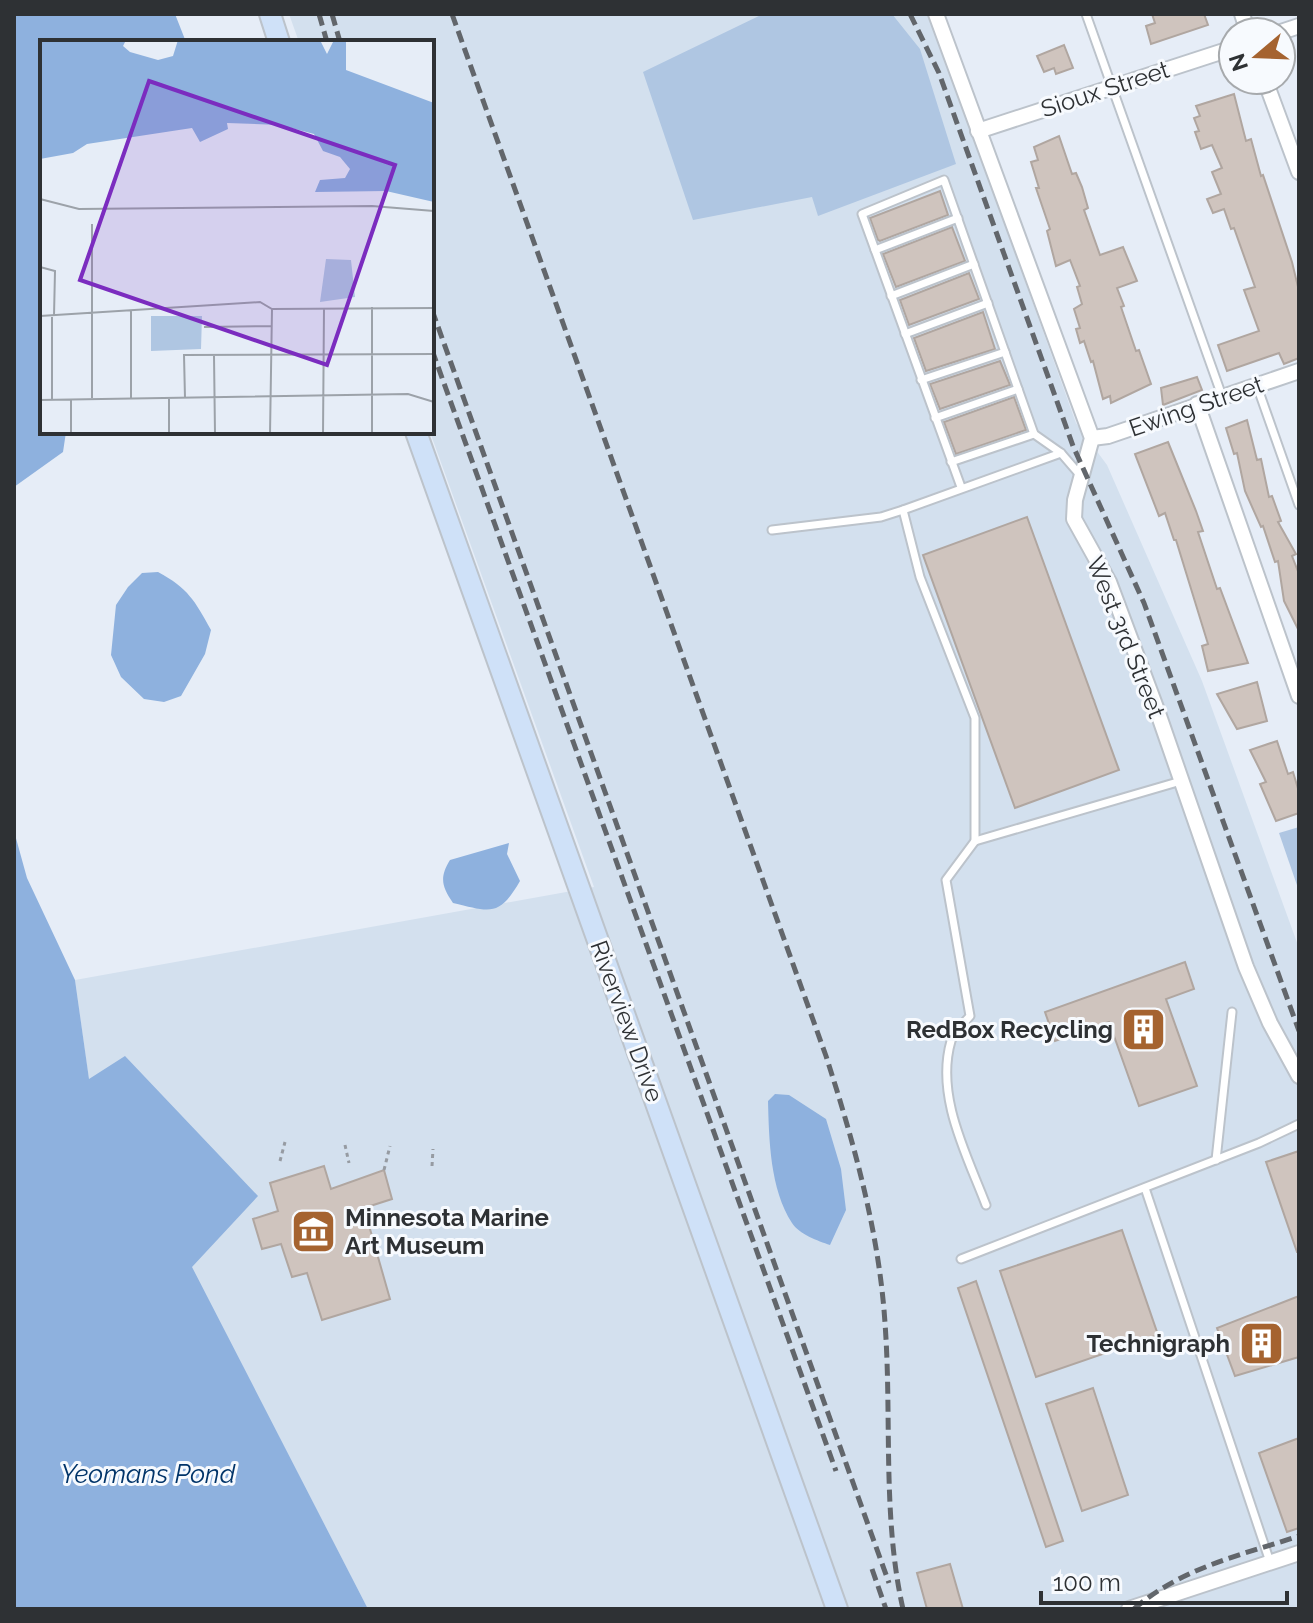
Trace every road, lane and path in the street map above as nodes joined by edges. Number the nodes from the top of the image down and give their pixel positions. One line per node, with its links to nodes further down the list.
1 (270, 14): 4 (street)
2 (936, 14): 8 (street)
3 (1086, 14): 6 (lane)
4 (278, 40)
5 (1217, 53): 6 (street, Sioux Street)
6 (1112, 87): 8 (street, Sioux Street); 21 (lane)
7 (1271, 96): 9 (street)
8 (978, 131): 26 (street)
9 (1299, 172)
10 (958, 218): 11 (lane); 11 (lane); 12 (lane)
11 (875, 250): 13 (lane)
12 (974, 264): 13 (lane); 14 (lane)
13 (891, 296): 15 (lane)
14 (988, 303): 15 (lane); 16 (lane)
15 (905, 334): 18 (lane)
16 (1005, 352): 18 (lane); 20 (lane)
17 (1299, 371): 19 (street, Ewing Street)
18 (921, 380): 23 (lane)
19 (1257, 385): 21 (street, Ewing Street); 31 (lane)
20 (1018, 389): 23 (lane); 25 (lane)
21 (1222, 396): 22 (street, Ewing Street)
22 (1197, 404): 26 (street, Ewing Street); 34 (street)
23 (935, 418): 28 (lane)
24 (417, 434): 54 (street, Riverview Drive)
25 (1034, 434): 27 (lane); 28 (lane)
26 (1092, 438): 29 (street, West 3rd Street)
27 (1061, 453): 29 (lane); 30 (lane)
28 (951, 462): 30 (lane)
29 (1081, 477): 35 (street, West 3rd Street)
30 (961, 487): 32 (lane)
31 (1299, 505)
32 (903, 510): 33 (lane); 36 (lane)
33 (772, 530)
34 (1299, 696)
35 (1181, 781): 36 (lane); 38 (street, West 3rd Street)
36 (975, 841): 50 (lane)
37 (1232, 1012): 44 (lane)
38 (1299, 1076)
39 (1299, 1124): 44 (lane)
40 (285, 1142): 45 (path)
41 (345, 1145): 46 (path)
42 (390, 1146): 48 (path)
43 (433, 1149): 47 (path)
44 (1216, 1160): 49 (lane)
45 (280, 1161)
46 (349, 1163)
47 (432, 1166)
48 (384, 1170)
49 (1145, 1188): 51 (lane); 53 (lane)
50 (986, 1205)
51 (961, 1259)
52 (1299, 1553): 53 (street)
53 (1270, 1562): 55 (street)
54 (837, 1609)
55 (1129, 1609)

